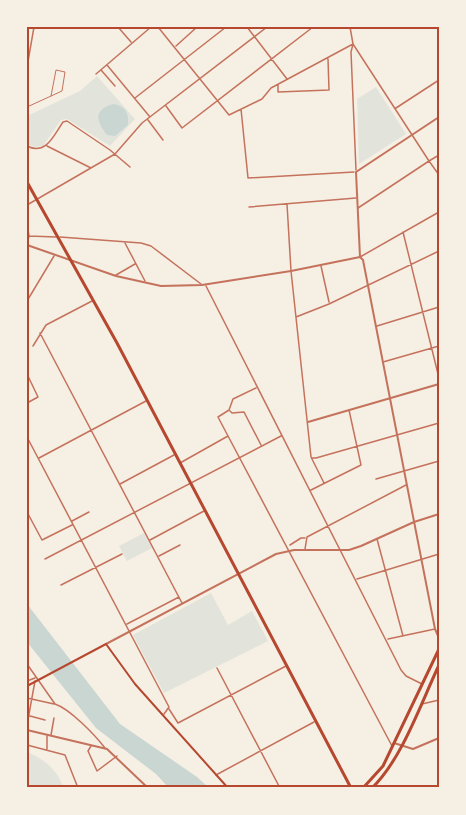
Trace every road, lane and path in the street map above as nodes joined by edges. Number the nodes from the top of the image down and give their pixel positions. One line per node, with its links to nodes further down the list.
1 (34, 27): 20 (street)
2 (118, 27): 13 (street)
3 (151, 27): 13 (street)
4 (158, 27): 15 (street)
5 (197, 27): 15 (street)
6 (226, 27): 17 (street)
7 (253, 27): 11 (street)
8 (267, 27): 12 (street)
9 (313, 27): 18 (street)
10 (350, 27): 14 (street)
11 (248, 28): 12 (street)
12 (255, 37): 18 (street); 23 (street)
13 (131, 43): 19 (street)
14 (353, 44): 16 (street); 34 (street); 47 (street)
15 (175, 47): 17 (street)
16 (328, 57): 24 (street); 26 (street)
17 (185, 59): 23 (street); 29 (street)
18 (272, 59): 24 (street); 30 (street)
19 (106, 64): 21 (street); 29 (street)
20 (27, 67)
21 (101, 69): 22 (street); 27 (street)
22 (96, 74)
23 (201, 78): 30 (street); 31 (street)
24 (288, 79): 26 (street)
25 (439, 80): 34 (street)
26 (278, 84): 33 (street)
27 (115, 86)
28 (51, 96): 28 (lane); 32 (lane)
29 (135, 98): 35 (street)
30 (218, 101): 31 (street); 33 (street)
31 (166, 105): 35 (street)
32 (27, 107)
33 (241, 109): 47 (street)
34 (395, 109): 38 (street)
35 (150, 117): 37 (street)
36 (439, 117): 38 (street)
37 (147, 120): 39 (street); 42 (street)
38 (412, 135): 44 (street); 47 (street)
39 (163, 140)
40 (27, 146): 41 (street)
41 (46, 146): 42 (street); 45 (street)
42 (115, 154): 45 (street); 46 (street)
43 (439, 154): 44 (street)
44 (429, 161): 48 (street); 55 (street)
45 (92, 168): 51 (street)
46 (130, 168)
47 (356, 172): 50 (street)
48 (439, 175)
49 (27, 182): 51 (main road)
50 (357, 198): 52 (street); 55 (street)
51 (37, 200): 53 (street); 60 (main road)
52 (287, 204): 54 (street); 70 (street)
53 (27, 205)
54 (249, 207)
55 (357, 208): 65 (street)
56 (439, 212): 58 (street)
57 (27, 223): 59 (street)
58 (403, 232): 65 (street); 69 (street)
59 (29, 236): 60 (street); 62 (street)
60 (57, 237): 61 (street); 66 (main road)
61 (125, 242): 67 (street); 73 (street)
62 (27, 245): 64 (street)
63 (439, 251): 69 (street)
64 (55, 255): 66 (street); 76 (street)
65 (360, 257): 68 (street); 74 (street)
66 (71, 261): 71 (street); 75 (main road)
67 (136, 263): 71 (street); 72 (street)
68 (321, 265): 70 (street); 77 (street)
69 (411, 265): 74 (street); 79 (street)
70 (291, 271): 73 (street); 80 (street)
71 (116, 276): 72 (street)
72 (147, 284): 73 (street)
73 (203, 285): 90 (street)
74 (367, 286): 77 (street); 81 (street)
75 (93, 300): 82 (street); 92 (main road)
76 (27, 301)
77 (329, 304): 80 (street)
78 (439, 308): 79 (street)
79 (423, 312): 81 (street); 85 (street)
80 (296, 317): 96 (street)
81 (375, 326): 86 (street)
82 (40, 333): 83 (street); 98 (street)
83 (33, 346)
84 (439, 346): 85 (street)
85 (432, 348): 86 (street); 88 (street)
86 (382, 362): 91 (street)
87 (27, 374): 93 (street)
88 (439, 378)
89 (439, 384): 91 (street)
90 (257, 388): 94 (street); 101 (street)
91 (390, 399): 95 (street); 99 (street)
92 (147, 400): 98 (street); 105 (main road)
93 (27, 403)
94 (229, 410): 100 (street); 103 (street)
95 (349, 410): 96 (street); 104 (street)
96 (308, 422): 106 (street)
97 (439, 423): 99 (street)
98 (91, 430): 107 (street); 115 (street)
99 (397, 435): 104 (street); 111 (street)
100 (228, 436): 108 (street); 110 (street)
101 (282, 436): 103 (street); 117 (street)
102 (27, 437): 107 (street)
103 (262, 446): 108 (street)
104 (358, 447): 106 (street); 114 (street)
105 (175, 455): 110 (main road); 115 (street)
106 (311, 457): 114 (street)
107 (38, 458): 123 (street)
108 (240, 458): 113 (street); 135 (street)
109 (439, 461): 111 (street)
110 (180, 463): 113 (main road)
111 (404, 471): 112 (street); 116 (street)
112 (376, 479)
113 (191, 483): 118 (main road); 121 (street)
114 (324, 483): 117 (street)
115 (119, 484): 121 (street)
116 (407, 484): 124 (street); 126 (street)
117 (310, 491): 126 (street)
118 (205, 511): 130 (street); 143 (main road)
119 (27, 512): 125 (street)
120 (89, 512): 123 (street)
121 (134, 513): 129 (street); 130 (street)
122 (439, 514): 124 (street)
123 (72, 521): 125 (street)
124 (414, 522): 128 (street); 140 (street)
125 (73, 525): 129 (street)
126 (328, 525): 127 (street); 134 (street)
127 (306, 538): 132 (street); 133 (street)
128 (377, 538): 134 (street); 142 (street)
129 (81, 540): 139 (street); 141 (street)
130 (149, 540): 138 (street)
131 (180, 545): 138 (street)
132 (290, 545)
133 (305, 550): 134 (street); 135 (street)
134 (341, 550): 144 (street)
135 (289, 551): 143 (street); 181 (street)
136 (122, 554): 141 (street)
137 (439, 554): 140 (street)
138 (158, 556): 146 (street)
139 (45, 559)
140 (421, 559): 142 (street); 149 (street)
141 (96, 567): 145 (street); 148 (street)
142 (386, 570): 144 (street); 150 (street)
143 (238, 573): 147 (street); 157 (main road)
144 (356, 579): 152 (street)
145 (61, 585)
146 (179, 597): 147 (street); 148 (street)
147 (182, 603): 153 (street)
148 (126, 625): 169 (street)
149 (435, 629): 150 (street); 151 (street)
150 (403, 636): 152 (street)
151 (439, 638)
152 (387, 639): 161 (street)
153 (106, 644): 162 (main road); 170 (main road)
154 (439, 649): 161 (main road)
155 (27, 664): 159 (street)
156 (439, 665): 168 (main road)
157 (287, 666): 163 (street); 174 (main road)
158 (217, 668): 163 (street)
159 (36, 677): 160 (street); 165 (street); 167 (street)
160 (27, 681)
161 (423, 684): 181 (main road)
162 (27, 687)
163 (231, 695): 169 (street); 185 (street)
164 (27, 698): 165 (street)
165 (33, 699): 167 (street); 171 (street)
166 (439, 700): 168 (street)
167 (55, 704): 183 (street)
168 (421, 704): 182 (main road)
169 (169, 709): 170 (street)
170 (164, 715): 187 (main road)
171 (29, 716): 173 (street); 175 (street)
172 (54, 718): 177 (street)
173 (45, 720)
174 (315, 722): 185 (street); 192 (main road)
175 (27, 725)
176 (27, 730): 177 (street)
177 (49, 736): 180 (street); 184 (street)
178 (439, 738): 182 (street)
179 (27, 744): 184 (street)
180 (91, 745): 183 (street); 186 (street)
181 (393, 745): 182 (street); 193 (main road)
182 (400, 746): 194 (main road)
183 (105, 748): 186 (street)
184 (47, 750): 188 (street)
185 (260, 752): 187 (street); 191 (street)
186 (117, 756): 189 (street)
187 (216, 775): 190 (main road)
188 (78, 788)
189 (148, 788)
190 (228, 788)
191 (280, 788)
192 (351, 788)
193 (363, 788)
194 (372, 788)

